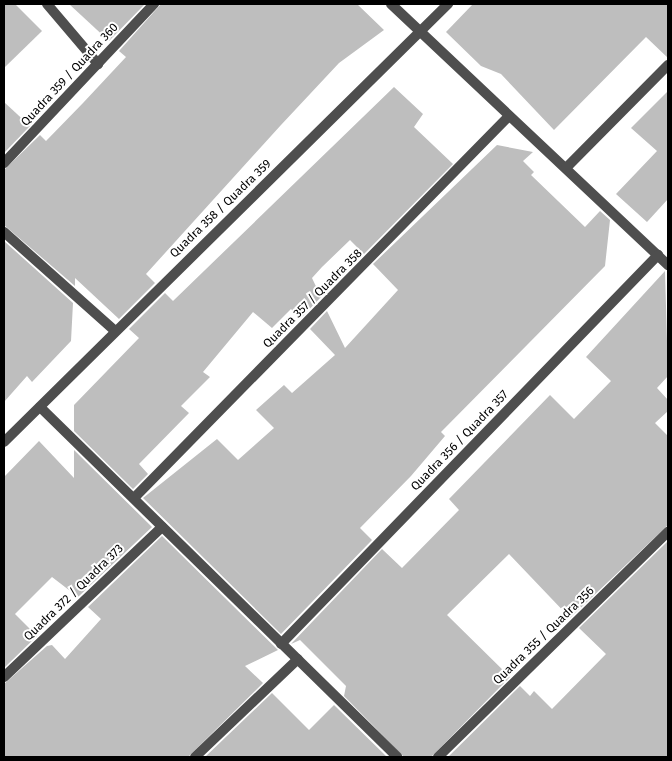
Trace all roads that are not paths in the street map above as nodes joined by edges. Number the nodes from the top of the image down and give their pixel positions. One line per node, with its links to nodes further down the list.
1 (47, 4): 6 (street)
2 (154, 4): 6 (street, Quadra 359 / Quadra 360)
3 (391, 4): 5 (street)
4 (448, 4): 5 (street, Quadra 358 / Quadra 359)
5 (421, 32): 8 (street); 14 (street, Quadra 358 / Quadra 359)
6 (98, 64): 9 (street, Quadra 359 / Quadra 360)
7 (668, 65): 10 (street)
8 (509, 116): 10 (street); 17 (street, Quadra 357 / Quadra 358)
9 (4, 163)
10 (566, 168): 12 (street)
11 (4, 232): 14 (street)
12 (658, 255): 13 (street); 20 (street, Quadra 356 / Quadra 357)
13 (668, 265)
14 (114, 330): 15 (street, Quadra 358 / Quadra 359)
15 (40, 407): 16 (street, Quadra 358 / Quadra 359); 17 (street)
16 (4, 442)
17 (134, 498): 18 (street)
18 (162, 527): 20 (street); 22 (street, Quadra 372 / Quadra 373)
19 (668, 532): 25 (street, Quadra 355 / Quadra 356)
20 (281, 644): 21 (street)
21 (298, 659): 23 (street); 24 (street)
22 (4, 677)
23 (195, 757)
24 (397, 757)
25 (438, 757)

